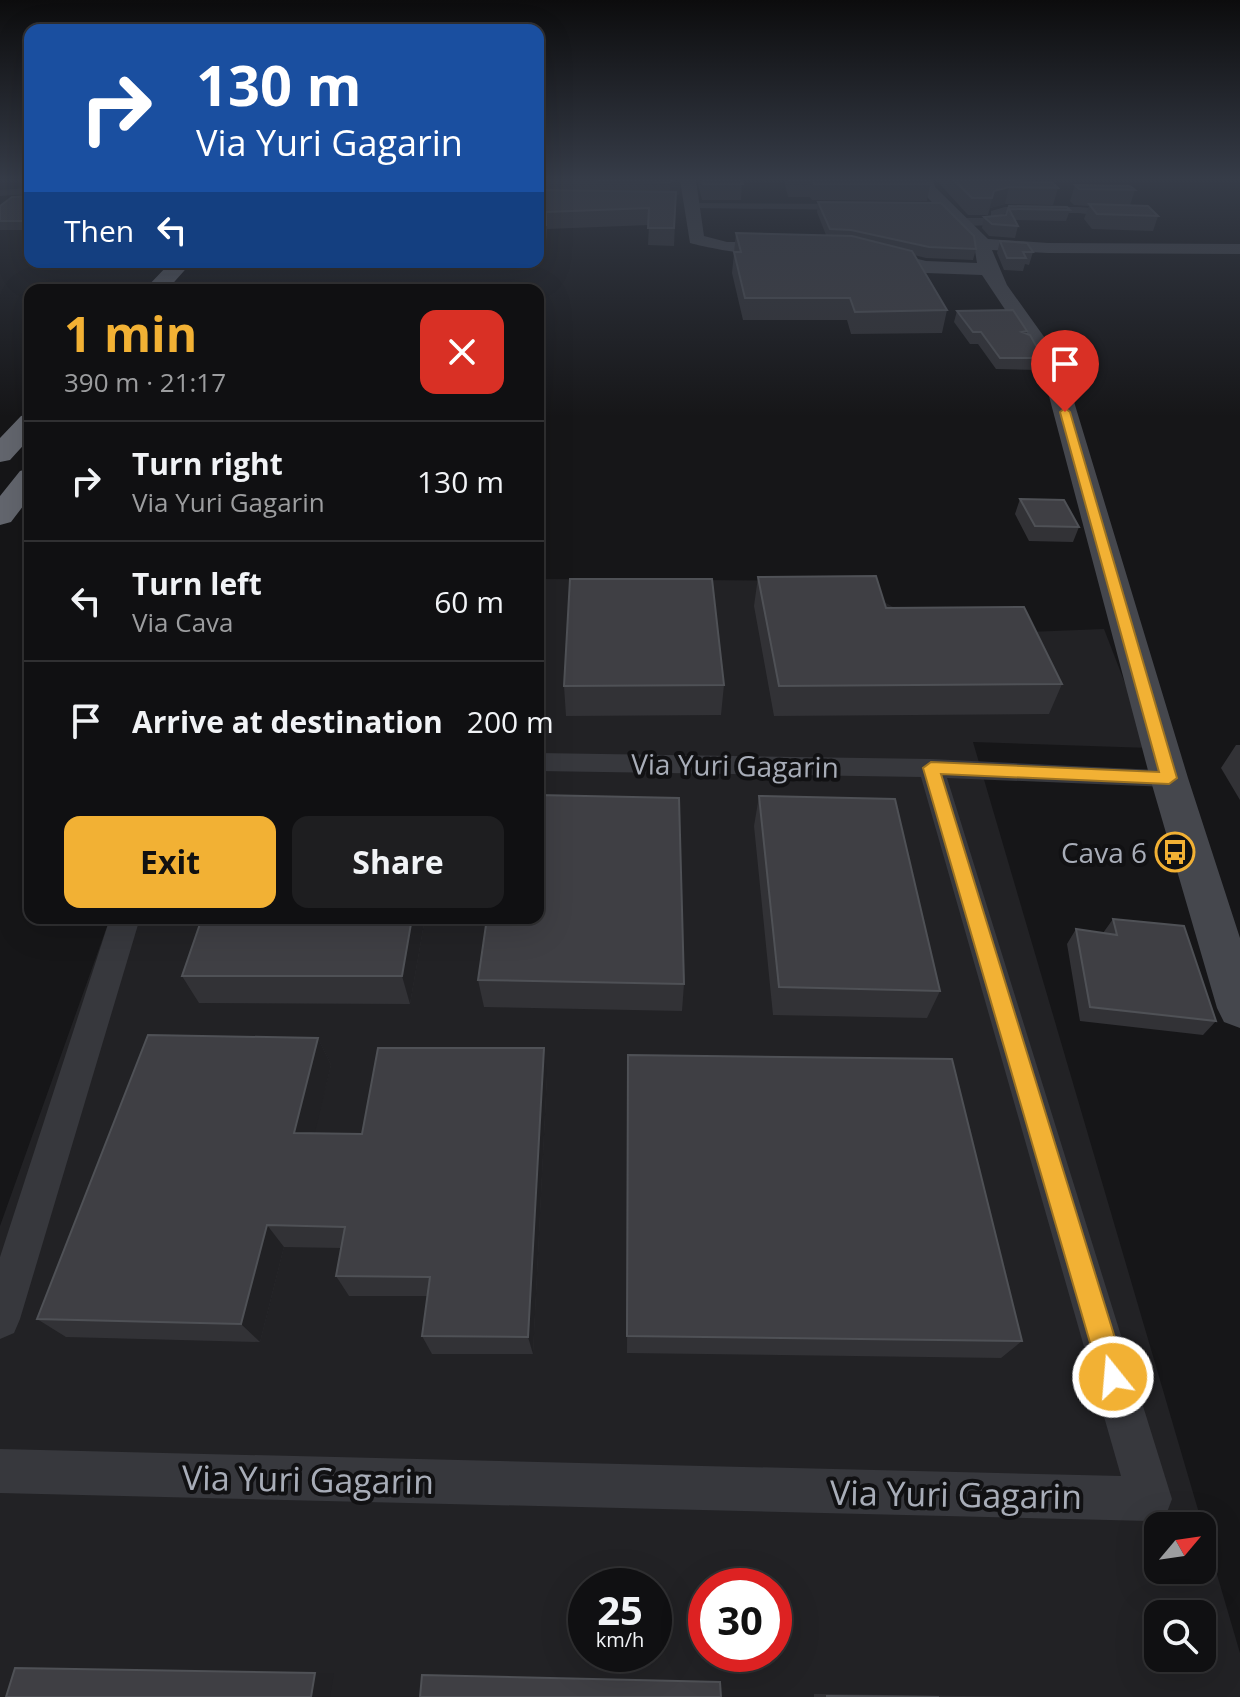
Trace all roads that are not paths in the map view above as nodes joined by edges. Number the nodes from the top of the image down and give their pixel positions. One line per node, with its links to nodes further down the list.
1 (894, 259): 2 (street)
2 (967, 259)
3 (986, 259): 12 (street)
4 (188, 268): 5 (highway)
5 (164, 284)
6 (24, 428): 7 (highway)
7 (0, 454)
8 (24, 485): 9 (highway)
9 (0, 516)
10 (544, 762): 11 (street, Via Yuri Gagarin)
11 (931, 768): 12 (street, Via Yuri Gagarin); 16 (street, Via Yuri Gagarin)
12 (1169, 778): 14 (street)
13 (123, 924): 15 (street)
14 (1240, 1008)
15 (0, 1319)
16 (0, 1471)

